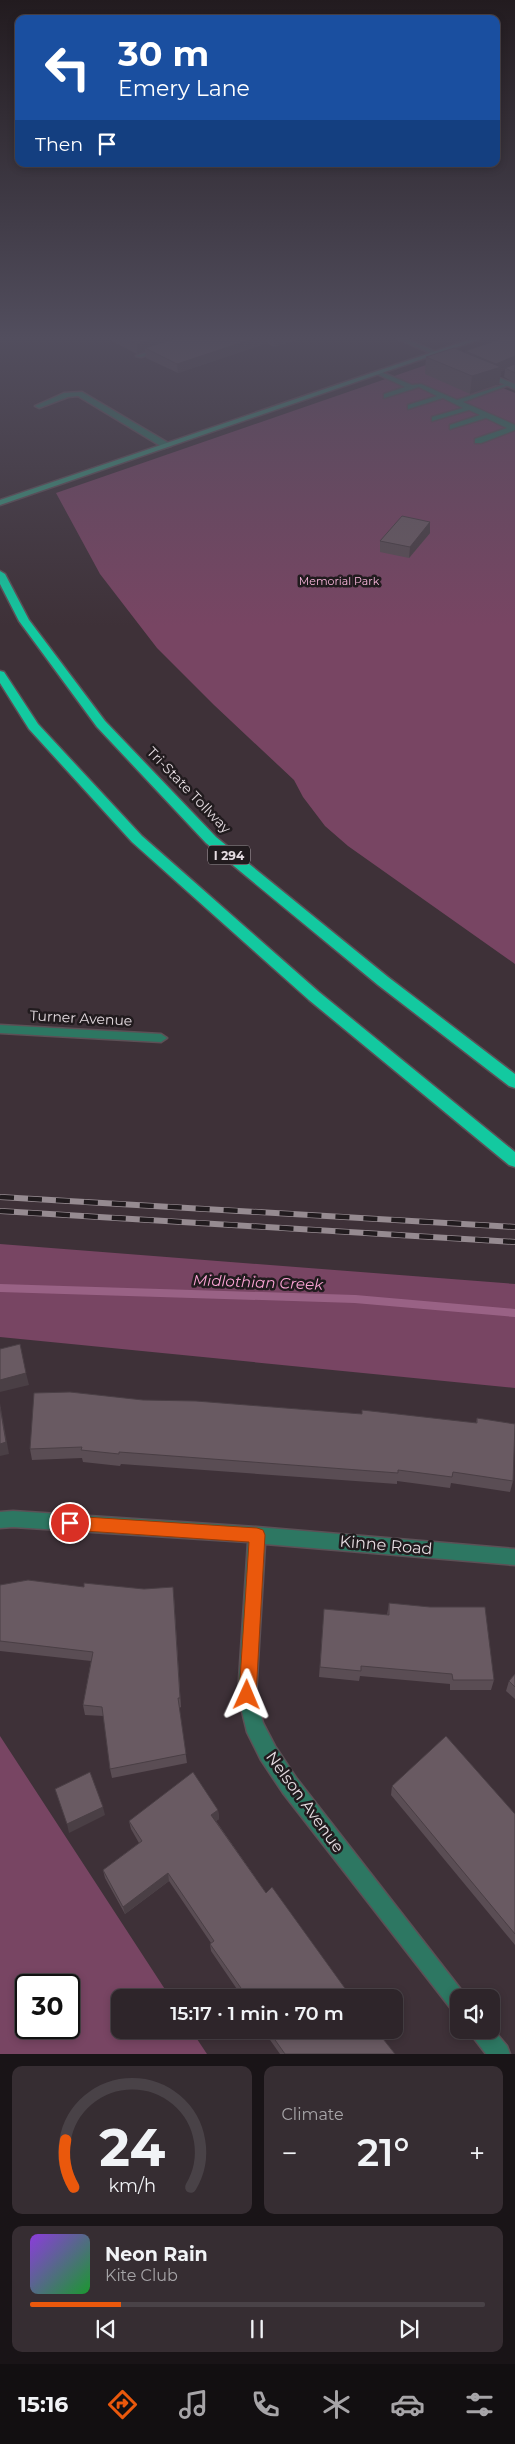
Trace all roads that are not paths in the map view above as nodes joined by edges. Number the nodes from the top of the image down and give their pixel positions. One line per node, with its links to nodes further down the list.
1 (148, 435): 5 (street)
2 (199, 435): 5 (main road)
3 (495, 435): 4 (street)
4 (478, 441)
5 (167, 446): 6 (main road)
6 (0, 503)
7 (0, 574): 11 (highway, Tri-State Tollway / I 294)
8 (0, 674): 12 (highway)
9 (0, 1029): 10 (street, Turner Avenue)
10 (161, 1038)
11 (515, 1082)
12 (514, 1160)
13 (0, 1520): 14 (street, Kinne Road)
14 (257, 1535): 15 (street, Kinne Road); 16 (street, Nelson Avenue)
15 (515, 1557)
16 (450, 1991)
17 (487, 2039): 18 (street)
18 (498, 2054)

